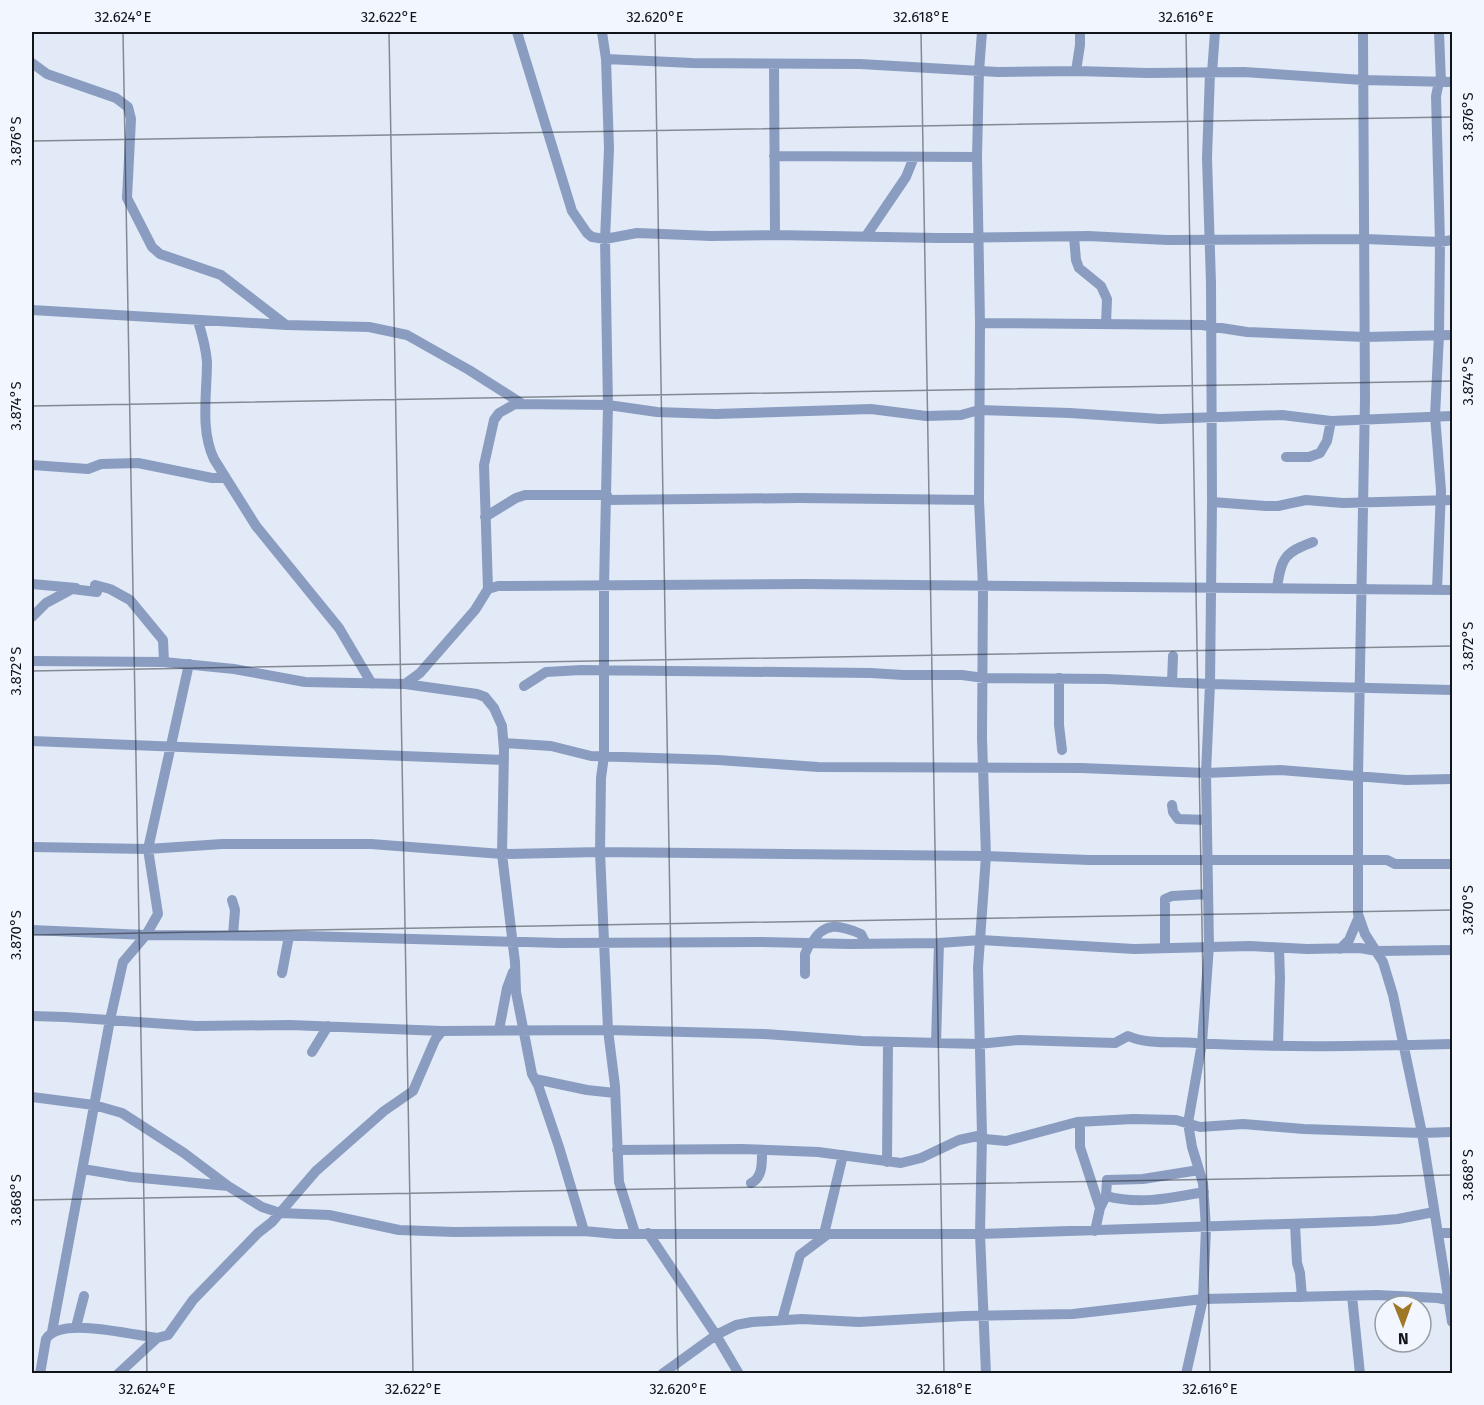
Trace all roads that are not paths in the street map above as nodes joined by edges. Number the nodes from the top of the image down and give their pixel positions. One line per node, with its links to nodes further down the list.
1 (517, 32): 23 (street)
2 (602, 32): 8 (street)
3 (982, 32): 11 (street)
4 (1080, 32): 12 (street)
5 (1215, 32): 13 (street)
6 (1363, 32): 14 (street)
7 (1439, 32): 15 (street)
8 (606, 59): 10 (street); 23 (street)
9 (32, 63): 32 (street)
10 (774, 65): 11 (street); 16 (street)
11 (979, 71): 12 (street); 18 (street)
12 (1076, 71): 13 (street)
13 (1211, 73): 14 (street); 24 (street)
14 (1363, 80): 15 (street); 25 (street)
15 (1444, 82): 27 (street)
16 (774, 156): 17 (street); 19 (street)
17 (914, 157): 18 (street); 20 (street)
18 (977, 157): 22 (street)
19 (775, 235): 20 (street); 23 (street)
20 (866, 236): 22 (street)
21 (1074, 237): 22 (street); 24 (street); 31 (street)
22 (979, 238): 30 (street)
23 (605, 239): 38 (street)
24 (1210, 239): 25 (street); 33 (street)
25 (1365, 239): 27 (street); 36 (street)
26 (1452, 240): 27 (street)
27 (1440, 242): 34 (street)
28 (32, 310): 29 (street)
29 (198, 321): 32 (street); 47 (street)
30 (980, 323): 31 (street); 39 (street)
31 (1106, 324): 33 (street)
32 (286, 325): 37 (street)
33 (1210, 326): 36 (street); 42 (street)
34 (1439, 334): 35 (street); 36 (street); 40 (street)
35 (1452, 335)
36 (1365, 337): 43 (street)
37 (520, 403): 38 (street); 54 (street)
38 (608, 405): 39 (street); 48 (street)
39 (979, 410): 42 (street); 49 (street)
40 (1435, 416): 41 (street); 43 (street); 50 (street)
41 (1452, 416)
42 (1211, 417): 44 (street); 52 (street)
43 (1364, 420): 44 (street); 53 (street)
44 (1331, 421): 45 (street)
45 (1286, 457)
46 (32, 465): 47 (street)
47 (226, 478): 75 (street)
48 (607, 498): 49 (street); 54 (street); 57 (street)
49 (979, 500): 58 (street)
50 (1440, 500): 51 (street); 53 (street); 63 (street)
51 (1452, 500)
52 (1212, 502): 53 (street); 59 (street)
53 (1365, 503): 62 (street)
54 (485, 517): 61 (street)
55 (1313, 542): 60 (street)
56 (32, 584): 65 (street)
57 (604, 586): 58 (street); 61 (street); 71 (street)
58 (983, 587): 59 (street); 72 (street)
59 (1211, 587): 60 (street); 77 (street)
60 (1277, 588): 62 (street)
61 (488, 589): 76 (street)
62 (1362, 589): 63 (street); 79 (street)
63 (1437, 590): 64 (street)
64 (1452, 590)
65 (97, 592): 66 (street); 69 (street)
66 (32, 617)
67 (1173, 656): 74 (street)
68 (32, 661): 69 (street)
69 (164, 662): 70 (street)
70 (189, 664): 75 (street); 83 (street)
71 (605, 670): 72 (street); 78 (street); 85 (street)
72 (984, 678): 73 (street); 87 (street)
73 (1059, 678): 74 (street); 84 (street)
74 (1172, 682): 77 (street)
75 (372, 684): 76 (street)
76 (405, 684): 82 (street)
77 (1210, 684): 79 (street); 88 (street)
78 (524, 686)
79 (1361, 687): 80 (street); 89 (street)
80 (1452, 690)
81 (32, 741): 83 (street)
82 (504, 743): 85 (street); 86 (street)
83 (172, 747): 86 (street); 94 (street)
84 (1062, 750)
85 (604, 756): 87 (street); 95 (street)
86 (504, 760): 96 (street)
87 (982, 767): 88 (street); 97 (street)
88 (1206, 772): 89 (street); 92 (street)
89 (1358, 777): 90 (street); 99 (street)
90 (1452, 779)
91 (1172, 804): 92 (street)
92 (1207, 819): 98 (street)
93 (32, 847): 94 (street)
94 (148, 849): 96 (street); 105 (street)
95 (600, 852): 96 (street); 97 (street); 110 (street)
96 (502, 854): 109 (street)
97 (986, 856): 98 (street); 108 (street)
98 (1207, 861): 99 (street); 101 (street)
99 (1358, 861): 100 (street); 103 (street)
100 (1452, 864)
101 (1208, 894): 114 (street); 115 (street)
102 (232, 900): 106 (street)
103 (1358, 919): 117 (street); 119 (street)
104 (32, 930): 105 (street)
105 (146, 935): 106 (street); 124 (street)
106 (233, 935): 107 (street)
107 (289, 936): 109 (street); 121 (street)
108 (981, 940): 112 (street); 115 (street); 133 (street)
109 (512, 942): 110 (street); 120 (street)
110 (605, 943): 111 (street); 128 (street)
111 (811, 943): 113 (street); 113 (street); 122 (street)
112 (939, 943): 113 (street); 131 (street)
113 (866, 944)
114 (1209, 946): 115 (street); 116 (street); 132 (street)
115 (1166, 948)
116 (1278, 948): 117 (street); 136 (street)
117 (1340, 949): 119 (street)
118 (1452, 950): 119 (street)
119 (1377, 951): 135 (street)
120 (515, 968): 126 (street); 127 (street)
121 (282, 973)
122 (805, 974)
123 (32, 1016): 124 (street)
124 (110, 1020): 125 (street); 141 (street)
125 (328, 1026): 129 (street); 137 (street)
126 (500, 1030): 127 (street); 129 (street)
127 (523, 1030): 128 (street); 138 (street)
128 (608, 1030): 130 (street); 139 (street)
129 (442, 1031): 159 (street)
130 (888, 1042): 131 (street); 150 (street)
131 (936, 1043): 133 (street)
132 (1202, 1043): 133 (street); 136 (street); 143 (street)
133 (979, 1044): 146 (street)
134 (1452, 1044): 135 (street)
135 (1403, 1045): 136 (street); 145 (street)
136 (1278, 1046)
137 (312, 1052)
138 (535, 1079): 139 (street); 163 (street)
139 (615, 1093): 147 (street)
140 (32, 1097): 141 (street)
141 (94, 1105): 151 (street); 154 (street)
142 (1080, 1122): 143 (street); 146 (street); 157 (street)
143 (1188, 1123): 145 (street); 152 (street)
144 (1452, 1132): 145 (street)
145 (1422, 1133): 158 (street)
146 (982, 1135): 150 (street); 169 (street)
147 (617, 1150): 148 (street); 164 (street)
148 (762, 1150): 149 (street); 153 (street)
149 (843, 1155): 150 (street); 168 (street)
150 (887, 1162)
151 (82, 1169): 154 (street); 179 (street)
152 (1199, 1170): 155 (street); 156 (street)
153 (751, 1183)
154 (228, 1186): 159 (street)
155 (1204, 1192): 156 (street); 161 (street)
156 (1106, 1196): 157 (street)
157 (1100, 1208): 162 (street)
158 (1434, 1212): 160 (street); 166 (street)
159 (280, 1214): 163 (street); 181 (street)
160 (1295, 1224): 161 (street); 172 (street)
161 (1206, 1228): 162 (street); 173 (street)
162 (1095, 1231): 169 (street)
163 (584, 1232): 164 (street)
164 (635, 1233): 165 (street)
165 (648, 1233): 168 (street); 180 (street)
166 (1438, 1233): 167 (street); 174 (street)
167 (1452, 1233)
168 (826, 1234): 169 (street); 176 (street)
169 (981, 1234): 175 (street)
170 (84, 1296): 178 (street)
171 (1352, 1296): 172 (street); 174 (street); 188 (street)
172 (1302, 1297): 173 (street)
173 (1203, 1299): 175 (street); 187 (street)
174 (1450, 1301): 177 (street)
175 (983, 1317): 176 (street); 186 (street)
176 (782, 1320): 180 (street)
177 (1452, 1322)
178 (76, 1327): 179 (street); 181 (street)
179 (52, 1332): 182 (street)
180 (716, 1335): 184 (street); 185 (street)
181 (157, 1338): 183 (street)
182 (40, 1374)
183 (118, 1374)
184 (662, 1374)
185 (739, 1374)
186 (986, 1374)
187 (1186, 1374)
188 (1360, 1374)

